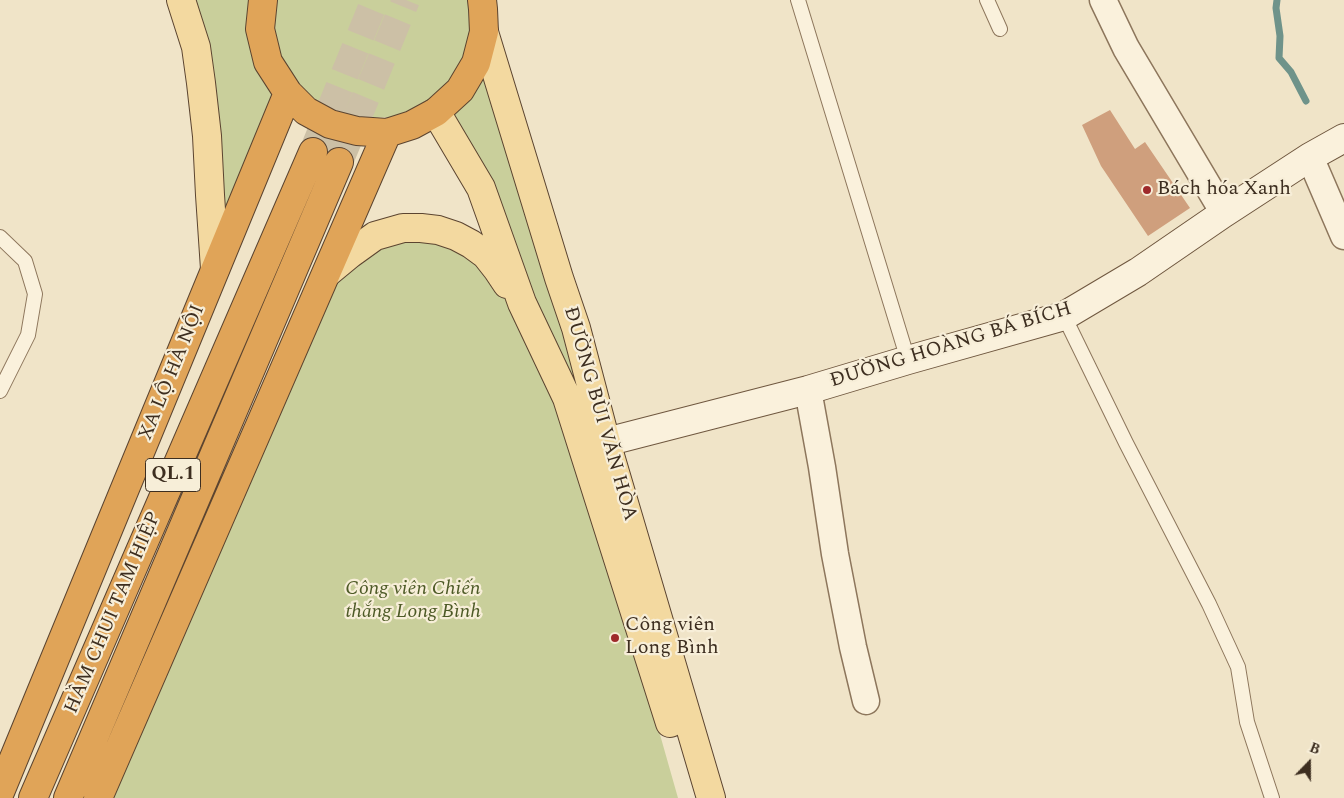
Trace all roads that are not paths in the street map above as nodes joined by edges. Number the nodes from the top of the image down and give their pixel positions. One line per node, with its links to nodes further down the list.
1 (181, 0): 19 (main road)
2 (262, 0): 9 (highway)
3 (482, 0): 8 (highway)
4 (798, 0): 23 (lane)
5 (987, 0): 7 (lane)
6 (1104, 0): 16 (street)
7 (1000, 29)
8 (484, 32): 10 (highway); 26 (main road, ĐƯỜNG BÙI VĂN HÒA)
9 (288, 93): 11 (highway); 19 (highway, XA LỘ HÀ NỘI / QL.1)
10 (436, 112): 11 (highway); 21 (main road, ĐƯỜNG BÙI VĂN HÒA)
11 (387, 133): 20 (highway, QL.1)
12 (1342, 147): 14 (street, ĐƯỜNG HOÀNG BÁ BÍCH)
13 (313, 152): 29 (highway, HẦM CHUI TAM HIỆP / QL.1)
14 (1310, 157): 16 (street, ĐƯỜNG HOÀNG BÁ BÍCH); 18 (street)
15 (339, 162): 30 (highway, HẦM CHUI TAM HIỆP / QL.1)
16 (1224, 213): 22 (street, ĐƯỜNG HOÀNG BÁ BÍCH)
17 (0, 236): 25 (lane)
18 (1344, 236)
19 (215, 269): 28 (highway, XA LỘ HÀ NỘI / QL.1)
20 (327, 273): 21 (main road); 31 (highway, QL.1)
21 (522, 302): 26 (main road, ĐƯỜNG BÙI VĂN HÒA)
22 (1064, 316): 23 (street, ĐƯỜNG HOÀNG BÁ BÍCH); 34 (lane)
23 (908, 360): 24 (street, ĐƯỜNG HOÀNG BÁ BÍCH)
24 (808, 390): 26 (street, ĐƯỜNG HOÀNG BÁ BÍCH); 27 (street)
25 (0, 391)
26 (594, 445): 32 (main road, ĐƯỜNG BÙI VĂN HÒA); 33 (main road, ĐƯỜNG BÙI VĂN HÒA)
27 (866, 701)
28 (0, 792)
29 (33, 798)
30 (68, 798)
31 (98, 798)
32 (692, 798)
33 (711, 798)
34 (1272, 798)

